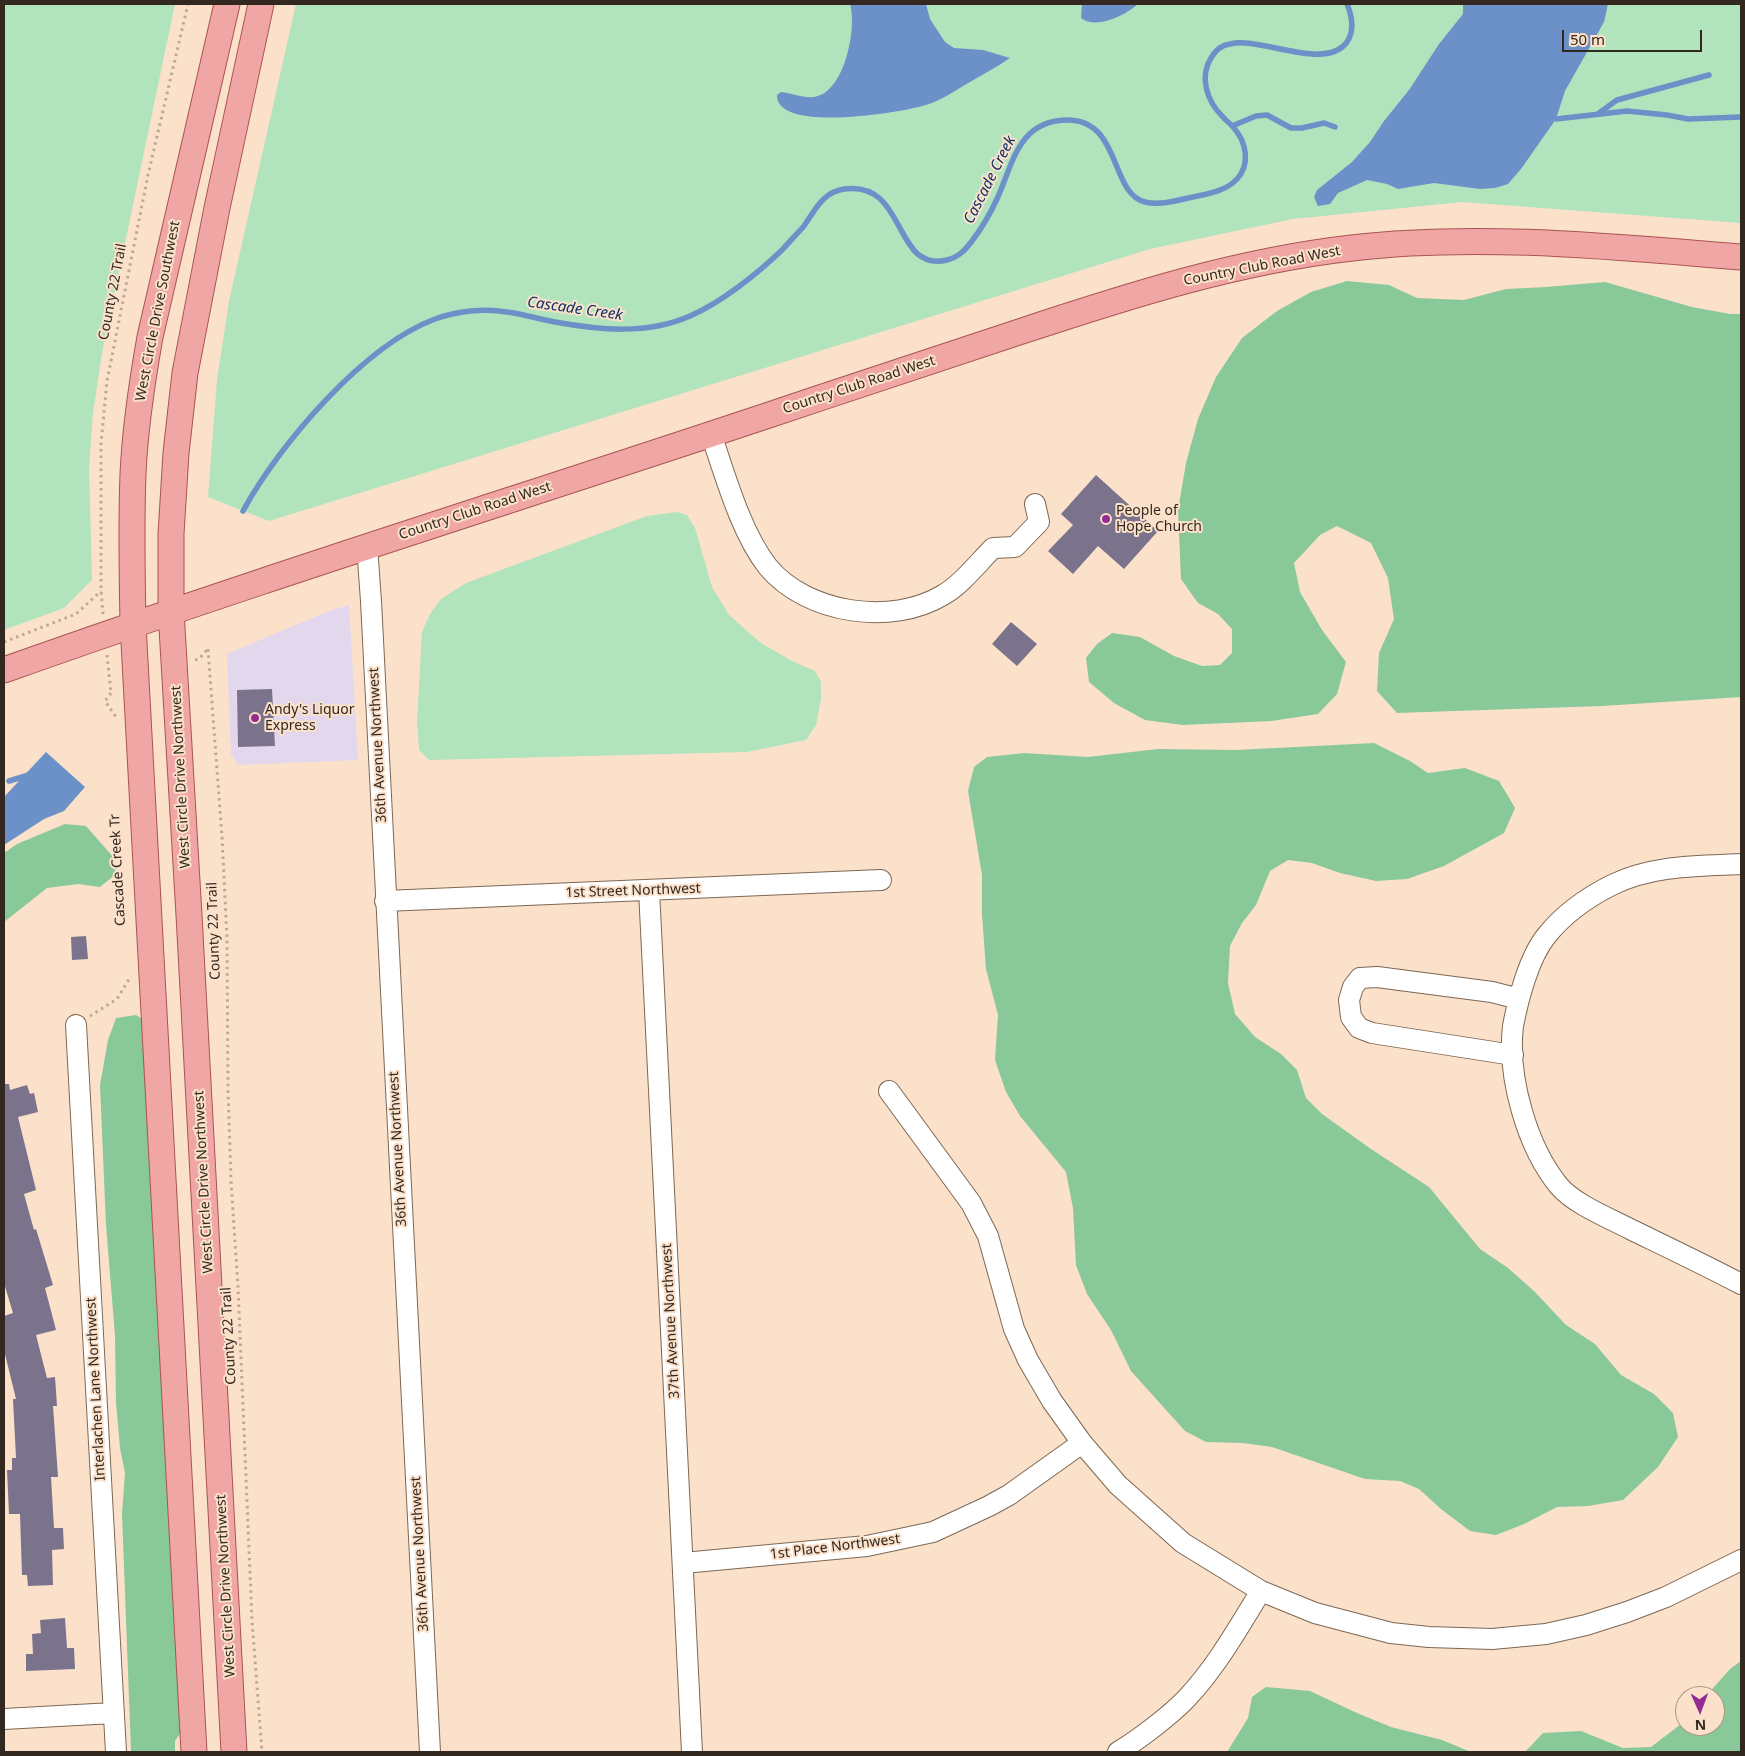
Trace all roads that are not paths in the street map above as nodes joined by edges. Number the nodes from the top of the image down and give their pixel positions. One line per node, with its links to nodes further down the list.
1 (227, 4): 8 (main road, West Circle Drive Southwest)
2 (261, 4): 7 (main road)
3 (1741, 257): 4 (main road, Country Club Road West)
4 (711, 434): 5 (street); 6 (main road, Country Club Road West)
5 (1035, 504)
6 (367, 546): 7 (main road, Country Club Road West); 13 (street, 36th Avenue Northwest)
7 (171, 611): 8 (main road, Country Club Road West); 27 (main road, West Circle Drive Northwest)
8 (133, 624): 9 (main road, Country Club Road West); 26 (main road)
9 (4, 670)
10 (1741, 864): 14 (street)
11 (881, 880): 12 (street, 1st Street Northwest)
12 (649, 890): 13 (street, 1st Street Northwest); 21 (street, 37th Avenue Northwest)
13 (385, 901): 28 (street, 36th Avenue Northwest)
14 (1518, 999): 16 (street); 16 (street)
15 (76, 1025): 23 (street, Interlachen Lane Northwest)
16 (1513, 1054): 18 (street)
17 (888, 1091): 19 (street)
18 (1741, 1284)
19 (1082, 1444): 21 (street, 1st Place Northwest); 22 (street)
20 (1741, 1560): 22 (street)
21 (683, 1563): 29 (street, 37th Avenue Northwest)
22 (1261, 1591): 30 (street)
23 (113, 1713): 24 (street); 25 (street, Interlachen Lane Northwest)
24 (4, 1719)
25 (116, 1752)
26 (194, 1752)
27 (234, 1752)
28 (430, 1752)
29 (692, 1752)
30 (1118, 1752)

